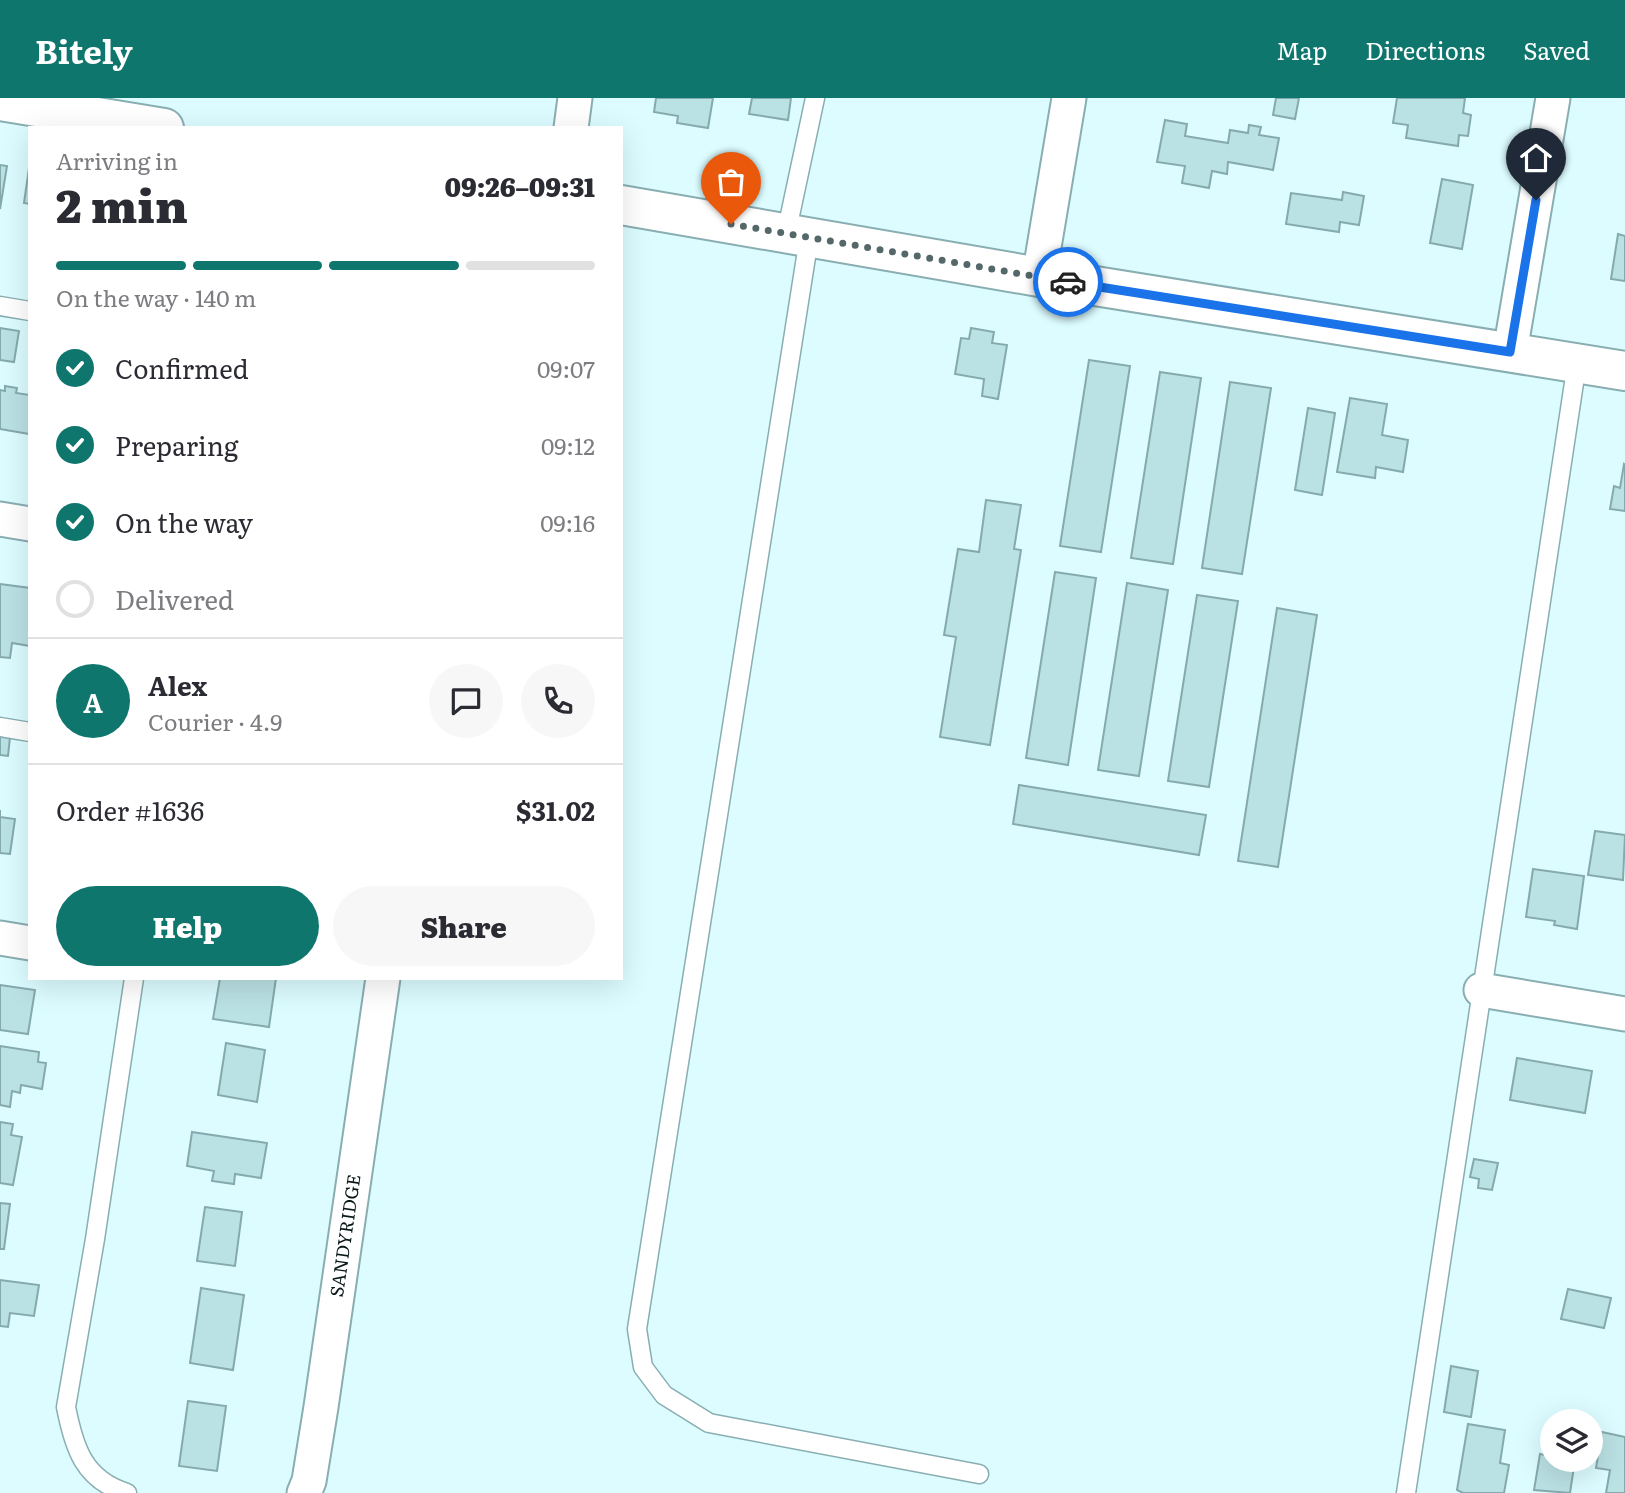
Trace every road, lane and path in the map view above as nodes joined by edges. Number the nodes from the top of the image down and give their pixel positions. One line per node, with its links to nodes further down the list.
1 (575, 98): 7 (street)
2 (815, 98): 9 (lane)
3 (1069, 98): 10 (street)
4 (1553, 98): 13 (street)
5 (0, 101): 6 (street)
6 (152, 126)
7 (570, 126)
8 (623, 205): 9 (street)
9 (797, 236): 10 (street); 26 (lane)
10 (1039, 277): 13 (street)
11 (0, 306): 12 (lane)
12 (28, 311)
13 (1510, 352): 14 (street)
14 (1577, 363): 15 (street); 24 (lane)
15 (1625, 370)
16 (0, 519): 17 (street)
17 (28, 524)
18 (0, 727): 19 (lane)
19 (28, 732)
20 (0, 938): 21 (street)
21 (28, 943)
22 (134, 980): 27 (lane)
23 (383, 980): 28 (street, SANDYRIDGE)
24 (1481, 990): 25 (street); 29 (lane)
25 (1625, 1014)
26 (979, 1474)
27 (127, 1493)
28 (304, 1493)
29 (1406, 1493)

